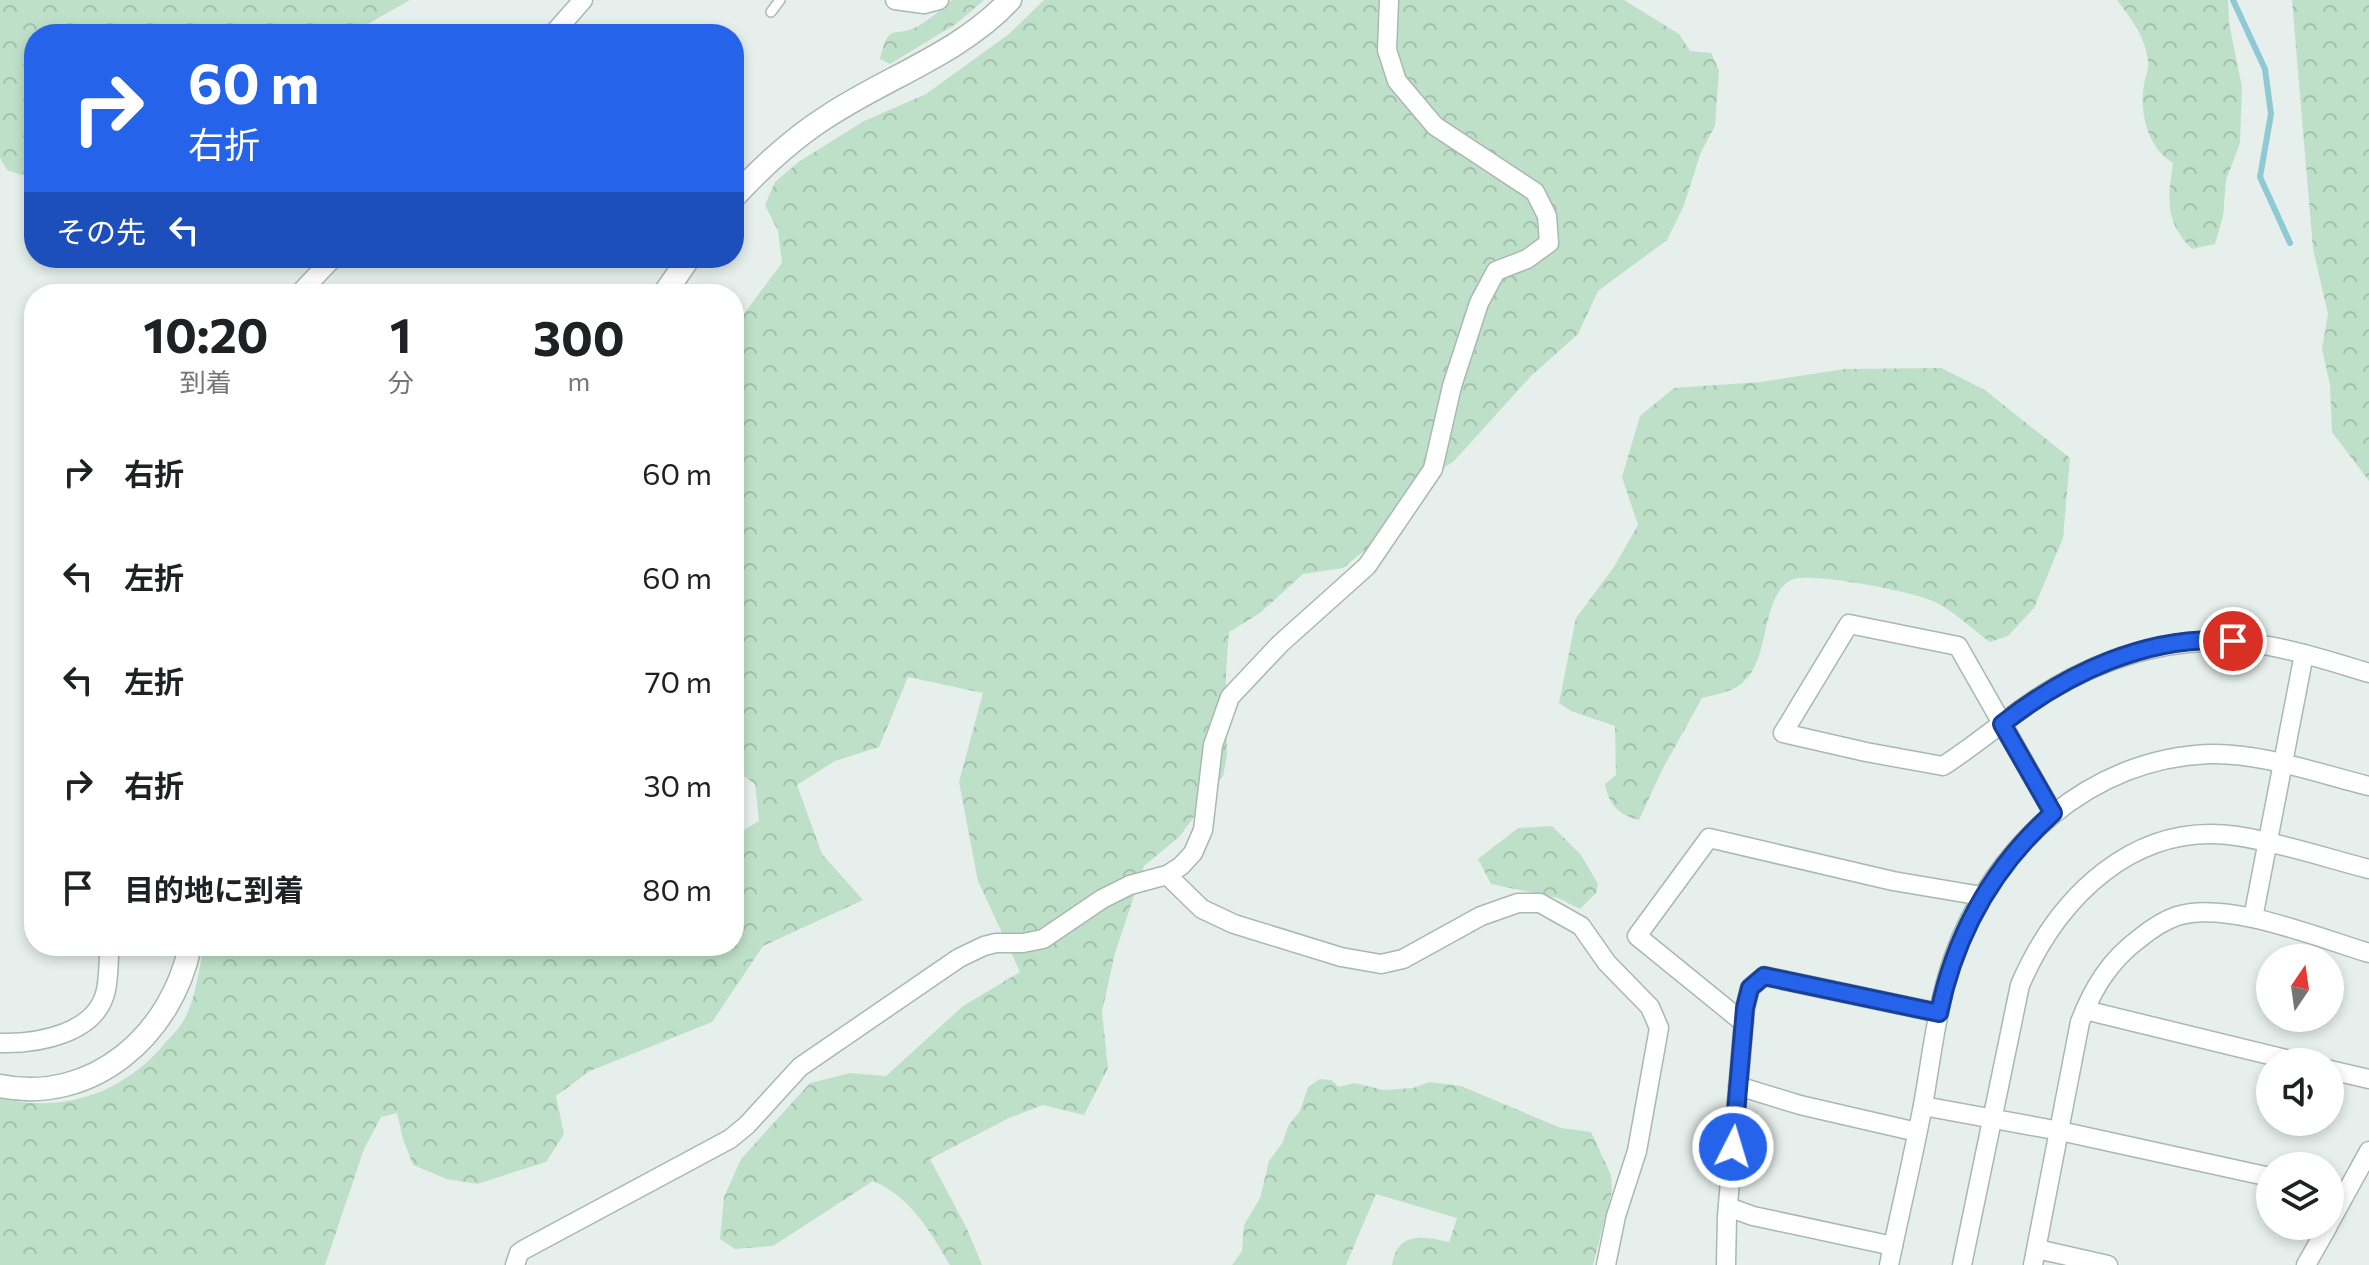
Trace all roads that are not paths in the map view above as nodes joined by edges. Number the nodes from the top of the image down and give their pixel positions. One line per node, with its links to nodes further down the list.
1 (583, 0): 8 (street)
2 (780, 0): 7 (lane)
3 (895, 0): 4 (street)
4 (939, 0)
5 (1010, 0): 9 (street)
6 (1389, 0): 20 (street)
7 (771, 12)
8 (562, 24)
9 (744, 187)
10 (324, 268): 11 (street)
11 (308, 284)
12 (2304, 654): 13 (street); 14 (street); 15 (street)
13 (2369, 673)
14 (2002, 724): 14 (street); 17 (street)
15 (2282, 765): 16 (street); 17 (street); 18 (street)
16 (2369, 786)
17 (2053, 813): 21 (street)
18 (2267, 843): 19 (street); 22 (street); 36 (street)
19 (2369, 869)
20 (1167, 875): 46 (street); 47 (street)
21 (1982, 896): 27 (street); 28 (street)
22 (2253, 918): 23 (street); 26 (street)
23 (2369, 953)
24 (109, 956): 29 (street)
25 (187, 956): 33 (street)
26 (2085, 1010): 30 (street); 37 (street)
27 (1939, 1013): 28 (street); 35 (street)
28 (1744, 1023): 34 (street)
29 (0, 1043)
30 (2256, 1052)
31 (2344, 1073): 32 (street)
32 (2369, 1079)
33 (0, 1086)
34 (1738, 1086): 38 (street); 42 (street)
35 (1923, 1106): 36 (street); 38 (street)
36 (1993, 1119): 37 (street); 50 (street)
37 (2060, 1131): 40 (street); 45 (street)
38 (1917, 1132): 44 (street)
39 (2369, 1151): 41 (street)
40 (2256, 1174)
41 (2344, 1184)
42 (1728, 1207): 44 (street); 48 (street)
43 (2320, 1240): 52 (street)
44 (1893, 1246): 49 (street)
45 (2035, 1257): 51 (street)
46 (515, 1265)
47 (1606, 1265)
48 (1726, 1265)
49 (1889, 1265)
50 (1962, 1265)
51 (2108, 1265)
52 (2306, 1265)

